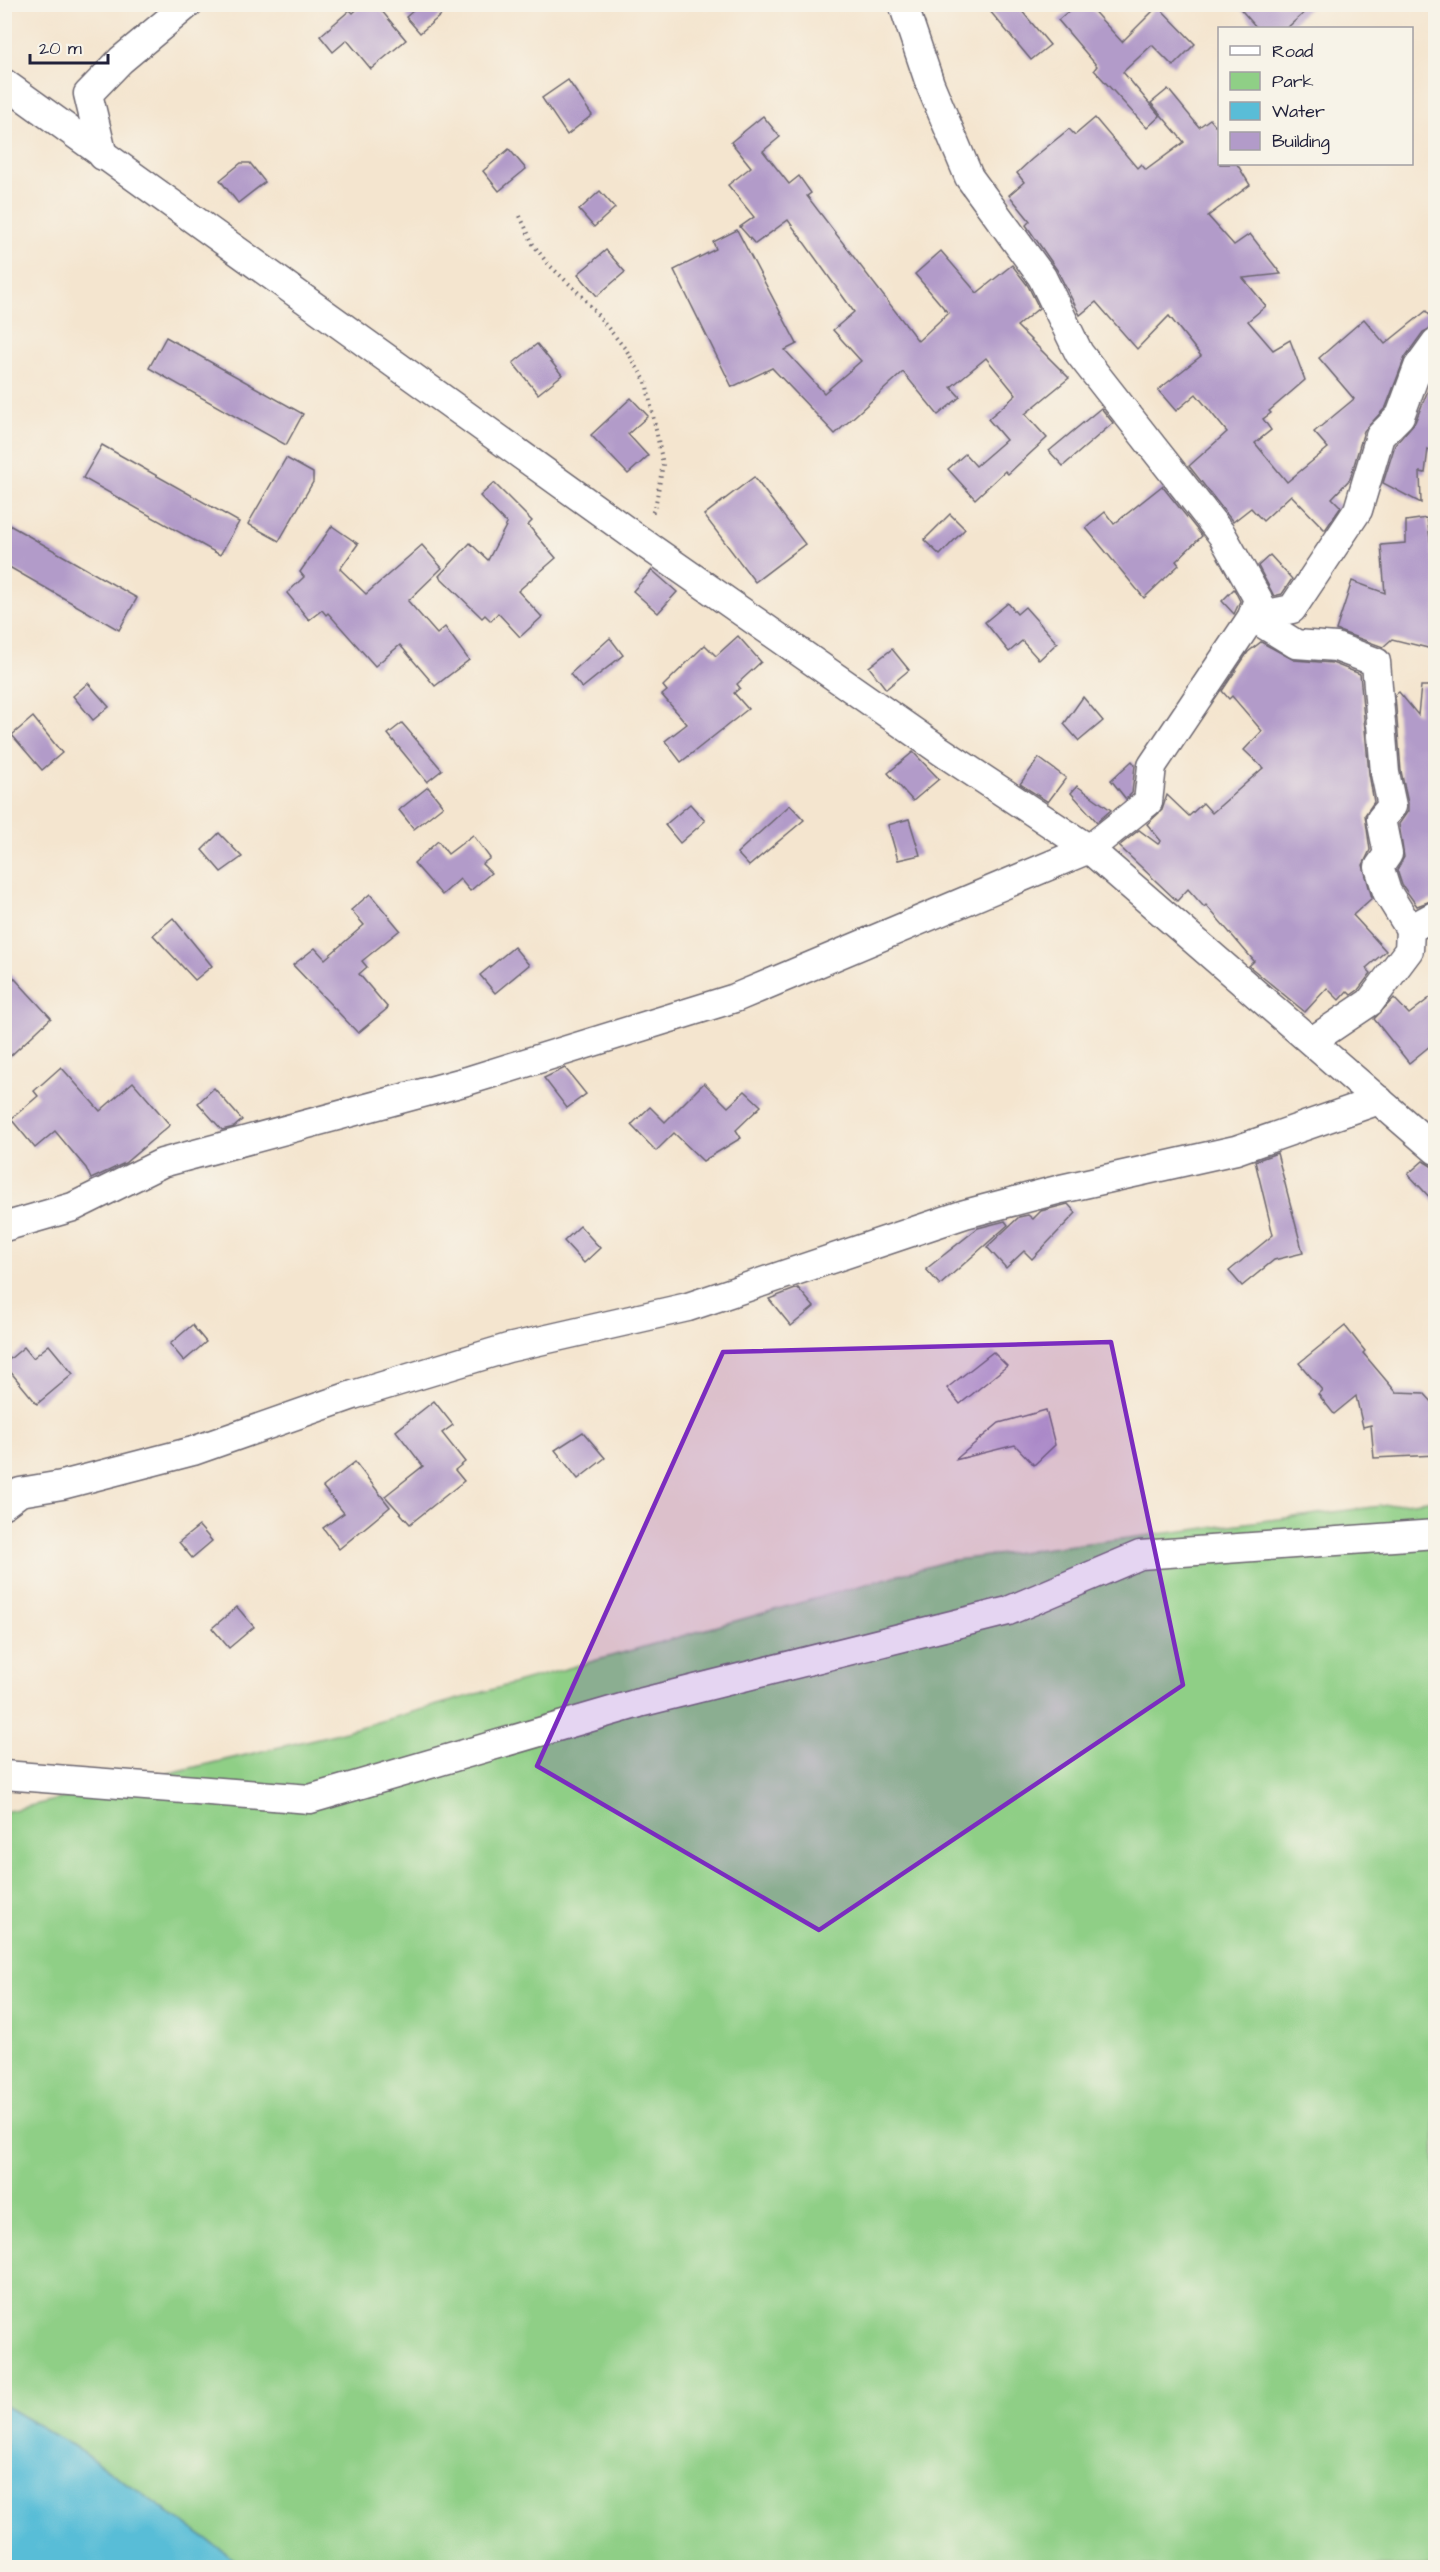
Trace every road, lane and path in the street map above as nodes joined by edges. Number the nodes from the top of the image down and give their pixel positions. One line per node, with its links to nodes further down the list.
1 (188, 4): 4 (street)
2 (903, 4): 8 (street)
3 (4, 82): 4 (street)
4 (103, 156): 7 (street)
5 (520, 216): 7 (path)
6 (1436, 342): 8 (street)
7 (638, 539): 9 (street)
8 (1252, 617): 9 (street); 11 (street)
9 (1089, 849): 12 (street); 15 (street)
10 (1436, 915): 11 (street)
11 (1410, 929): 12 (street)
12 (1312, 1041): 13 (street)
13 (1379, 1100): 14 (street); 16 (street)
14 (1436, 1150)
15 (4, 1227)
16 (4, 1504)
17 (1436, 1534): 18 (street)
18 (4, 1775)

